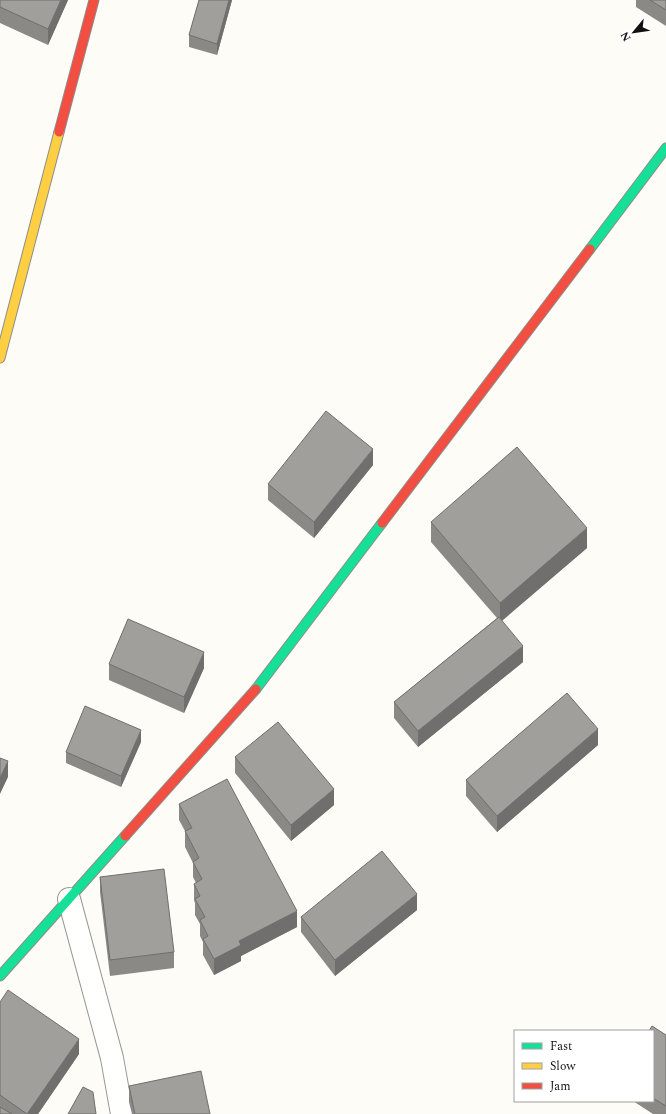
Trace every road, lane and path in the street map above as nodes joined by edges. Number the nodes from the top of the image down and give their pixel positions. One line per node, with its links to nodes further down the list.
1 (94, 0): 3 (street)
2 (666, 148): 4 (street)
3 (0, 355)
4 (69, 899): 5 (street); 6 (street)
5 (0, 976)
6 (122, 1114)

